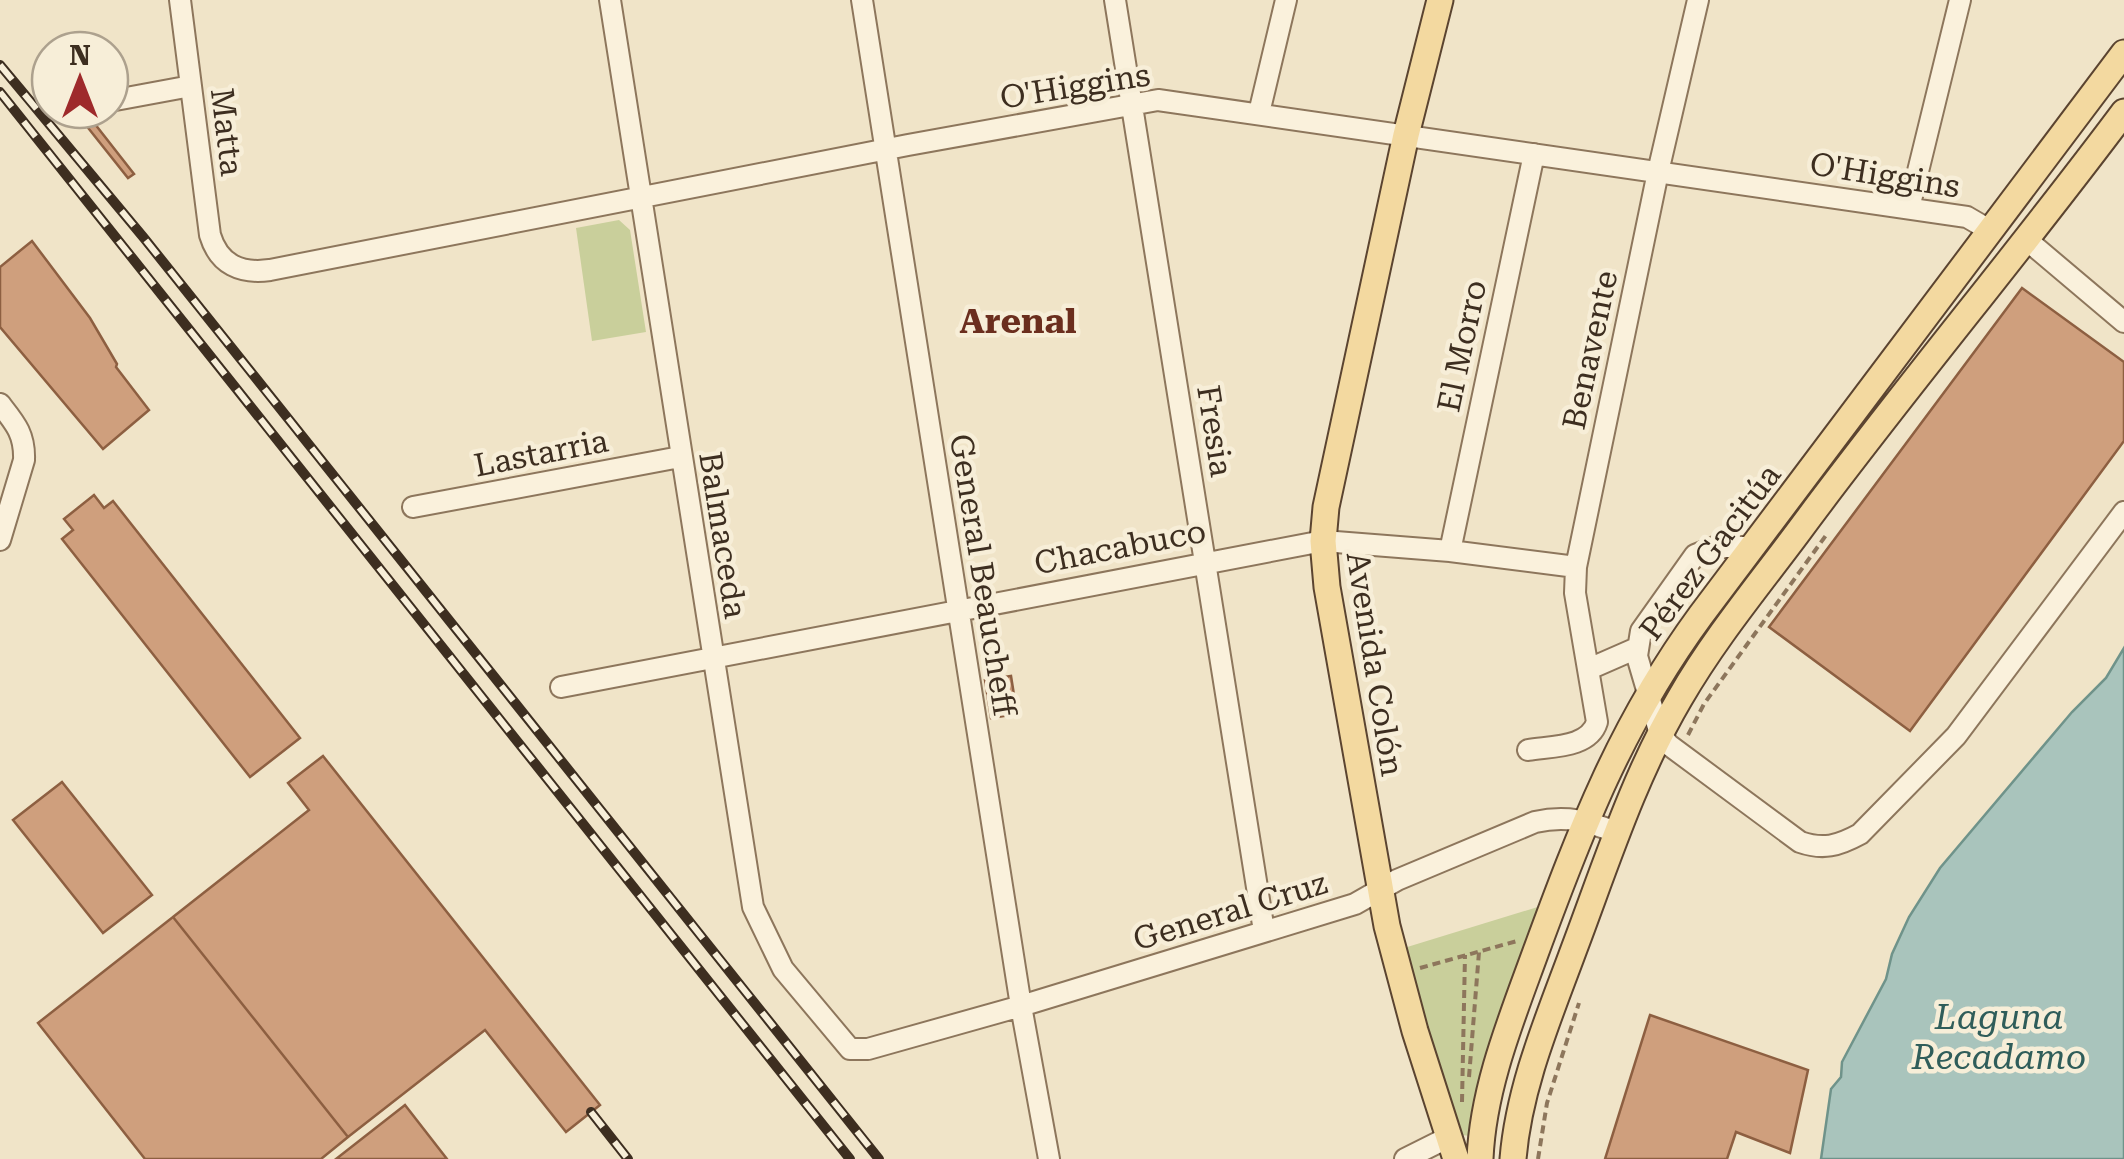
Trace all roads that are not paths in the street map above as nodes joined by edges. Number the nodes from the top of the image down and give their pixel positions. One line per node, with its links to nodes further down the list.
1 (180, 0): 10 (street, Matta)
2 (610, 0): 19 (street, Balmaceda)
3 (862, 0): 16 (street, General Beaucheff)
4 (1116, 0): 12 (street, Fresia)
5 (1286, 0): 13 (street)
6 (1440, 0): 15 (main road, Avenida Colón)
7 (1698, 0): 18 (street, Benavente)
8 (1960, 0): 20 (street)
9 (2124, 52): 21 (main road, Pérez Gacitúa)
10 (191, 86): 11 (street); 23 (street, Matta)
11 (130, 97)
12 (1132, 102): 13 (street, O'Higgins); 16 (street, O'Higgins); 33 (street, Fresia)
13 (1259, 112): 15 (street, O'Higgins)
14 (2124, 112): 22 (main road, Pérez Gacitúa)
15 (1406, 135): 17 (street, O'Higgins); 30 (main road, Avenida Colón)
16 (886, 150): 19 (street, O'Higgins); 35 (street, General Beaucheff)
17 (1534, 154): 18 (street, O'Higgins); 32 (street, El Morro)
18 (1658, 172): 20 (street, O'Higgins); 34 (street, Benavente)
19 (640, 198): 23 (street, O'Higgins); 26 (street, Balmaceda)
20 (1909, 208): 21 (street, O'Higgins)
21 (1991, 231): 31 (main road, Pérez Gacitúa)
22 (2028, 241): 24 (street); 41 (main road, Pérez Gacitúa)
23 (230, 266)
24 (2124, 322)
25 (0, 404): 29 (street)
26 (680, 457): 27 (street, Lastarria); 37 (street, Balmaceda)
27 (414, 507)
28 (2124, 512): 41 (street)
29 (0, 540)
30 (1322, 541): 32 (street, Chacabuco); 33 (street, Chacabuco); 45 (main road, Avenida Colón)
31 (1753, 547): 36 (street); 40 (main road, Pérez Gacitúa)
32 (1450, 550): 34 (street, Chacabuco)
33 (1205, 561): 35 (street, Chacabuco); 46 (street, Fresia)
34 (1576, 567): 38 (street, Benavente)
35 (958, 608): 37 (street, Chacabuco); 47 (street, General Beaucheff)
36 (1637, 648): 38 (street); 40 (street)
37 (712, 657): 39 (street, Chacabuco); 48 (street, Balmaceda)
38 (1588, 668): 42 (street, Benavente)
39 (560, 687)
40 (1648, 694): 41 (street); 43 (main road, Pérez Gacitúa)
41 (1670, 743): 44 (main road, Pérez Gacitúa)
42 (1528, 750)
43 (1585, 820): 44 (street, General Cruz); 45 (street, General Cruz); 52 (main road, Pérez Gacitúa)
44 (1618, 833): 53 (main road, Pérez Gacitúa)
45 (1379, 891): 46 (street, General Cruz); 49 (main road, Avenida Colón)
46 (1264, 932): 47 (street, General Cruz)
47 (1021, 1006): 48 (street, General Cruz); 50 (street, General Beaucheff)
48 (850, 1049)
49 (1453, 1148): 51 (street)
50 (1048, 1159)
51 (1406, 1159)
52 (1480, 1159)
53 (1514, 1159)

